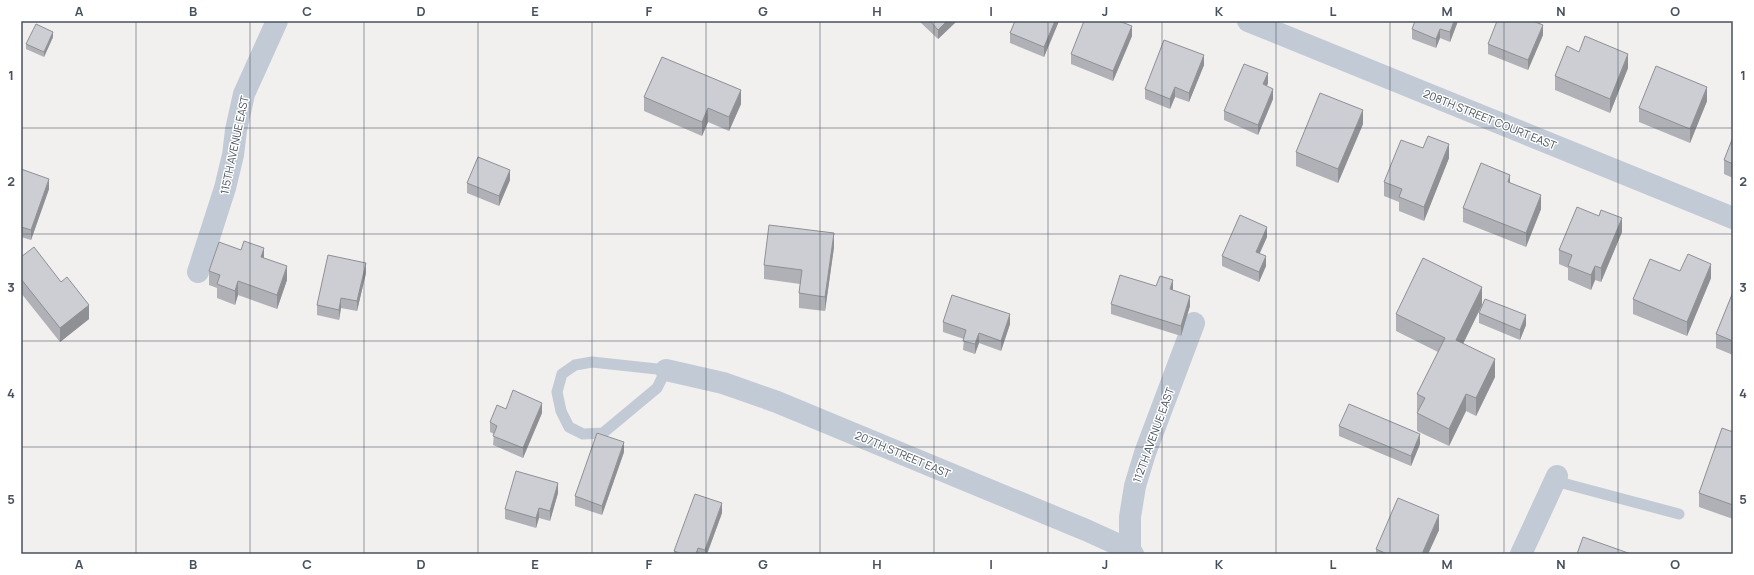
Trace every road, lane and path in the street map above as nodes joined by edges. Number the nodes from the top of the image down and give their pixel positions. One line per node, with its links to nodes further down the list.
1 (277, 21): 4 (street, 115TH AVENUE EAST)
2 (1248, 21): 3 (street, 208TH STREET COURT EAST)
3 (1733, 218)
4 (198, 272)
5 (1194, 323): 9 (street, 112TH AVENUE EAST)
6 (666, 370): 6 (lane); 9 (street, 207TH STREET EAST)
7 (1556, 478): 8 (lane); 10 (street)
8 (1679, 514)
9 (1132, 552)
10 (1521, 554)

